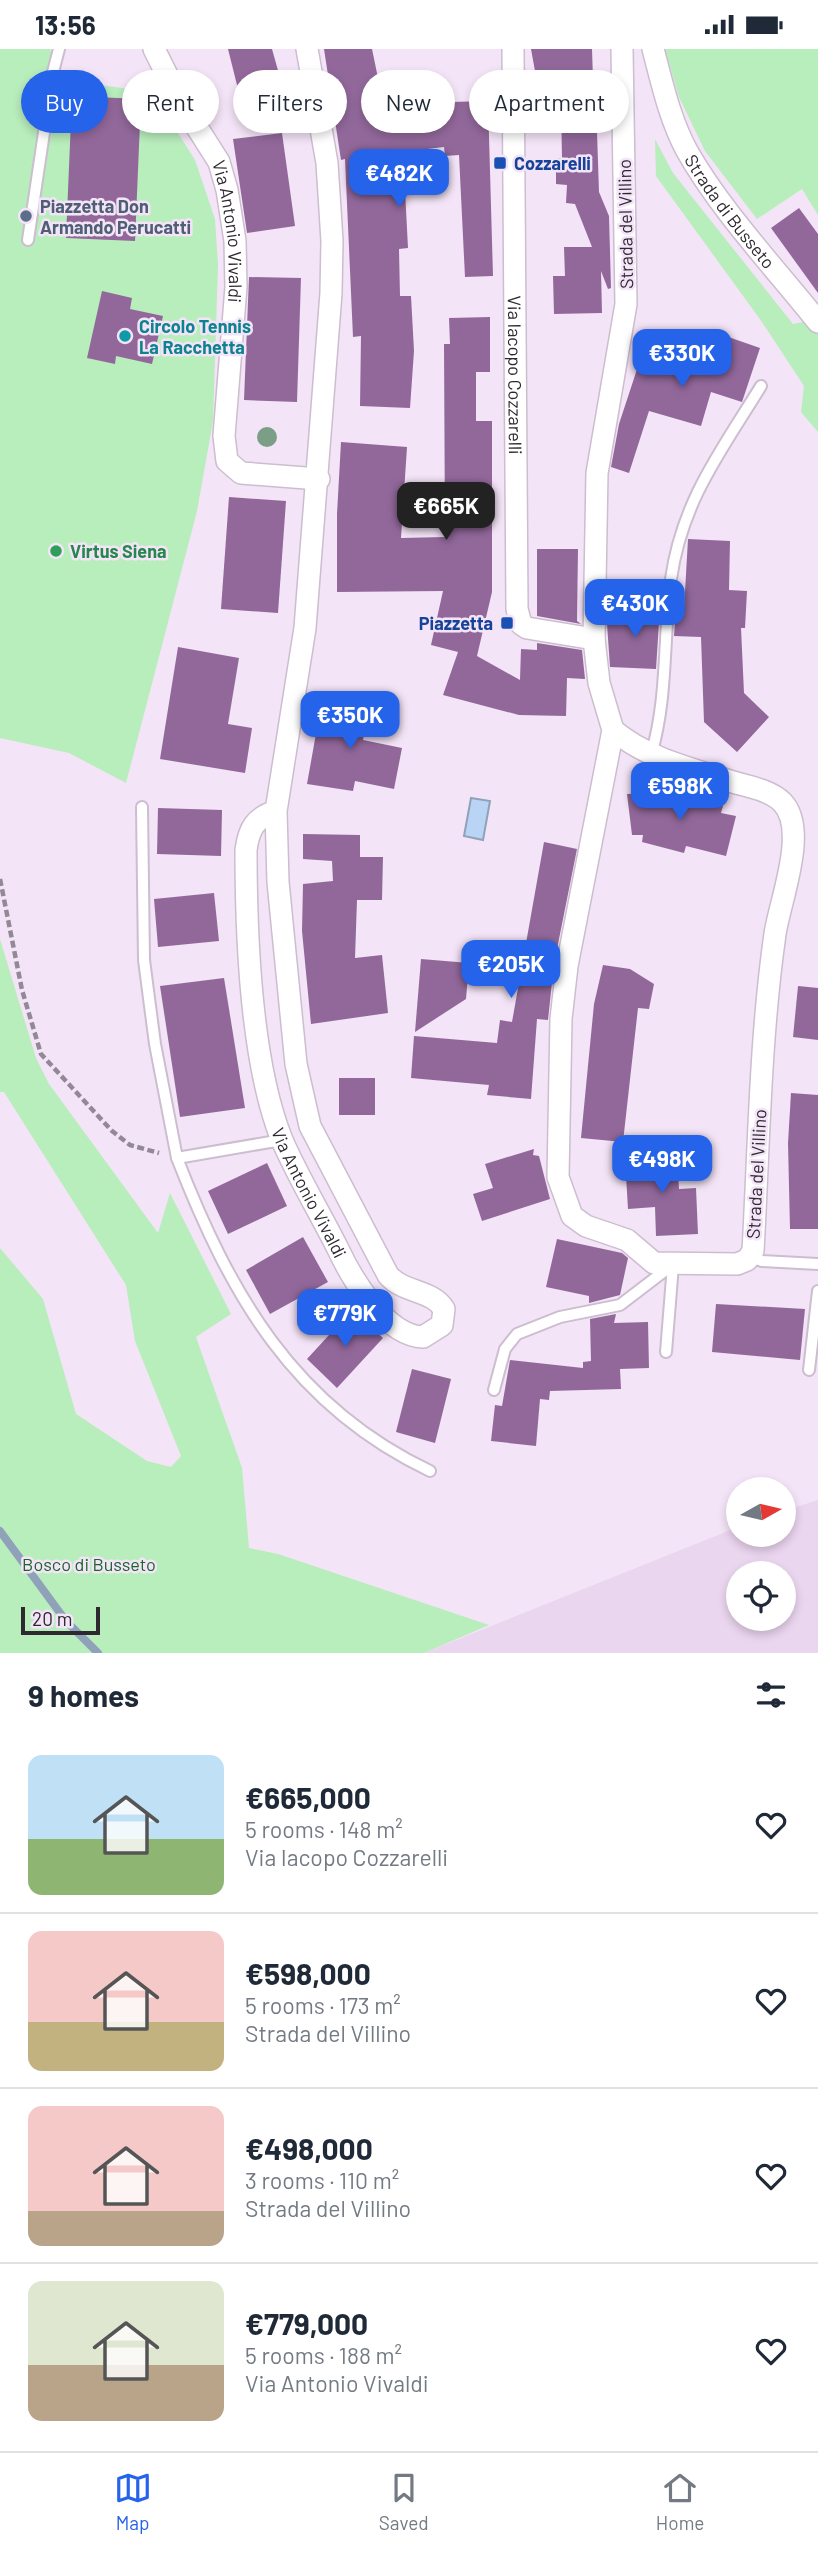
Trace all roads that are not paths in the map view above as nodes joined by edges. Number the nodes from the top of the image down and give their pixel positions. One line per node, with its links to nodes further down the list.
1 (60, 49): 7 (lane)
2 (154, 49): 10 (street, Via Antonio Vivaldi)
3 (307, 49): 10 (street, Via Antonio Vivaldi)
4 (513, 49): 11 (street, Via Iacopo Cozzarelli)
5 (622, 49): 11 (street, Strada del Villino)
6 (653, 49): 8 (street, Strada di Busseto)
7 (28, 240)
8 (818, 322)
9 (761, 386): 13 (lane)
10 (319, 479): 15 (street, Via Antonio Vivaldi)
11 (594, 639): 12 (street, Strada del Villino)
12 (613, 730): 13 (street, Strada del Villino); 20 (street, Strada del Villino)
13 (651, 755): 18 (street, Strada del Villino)
14 (142, 807): 17 (lane)
15 (276, 811): 16 (street, Via Antonio Vivaldi); 16 (street, Via Antonio Vivaldi)
16 (282, 1139): 17 (lane)
17 (177, 1158): 25 (lane)
18 (743, 1260): 19 (lane); 20 (street, Strada del Villino)
19 (818, 1264)
20 (673, 1265): 22 (lane); 24 (lane)
21 (818, 1291): 23 (lane)
22 (666, 1352)
23 (809, 1370)
24 (494, 1390)
25 (430, 1471)

